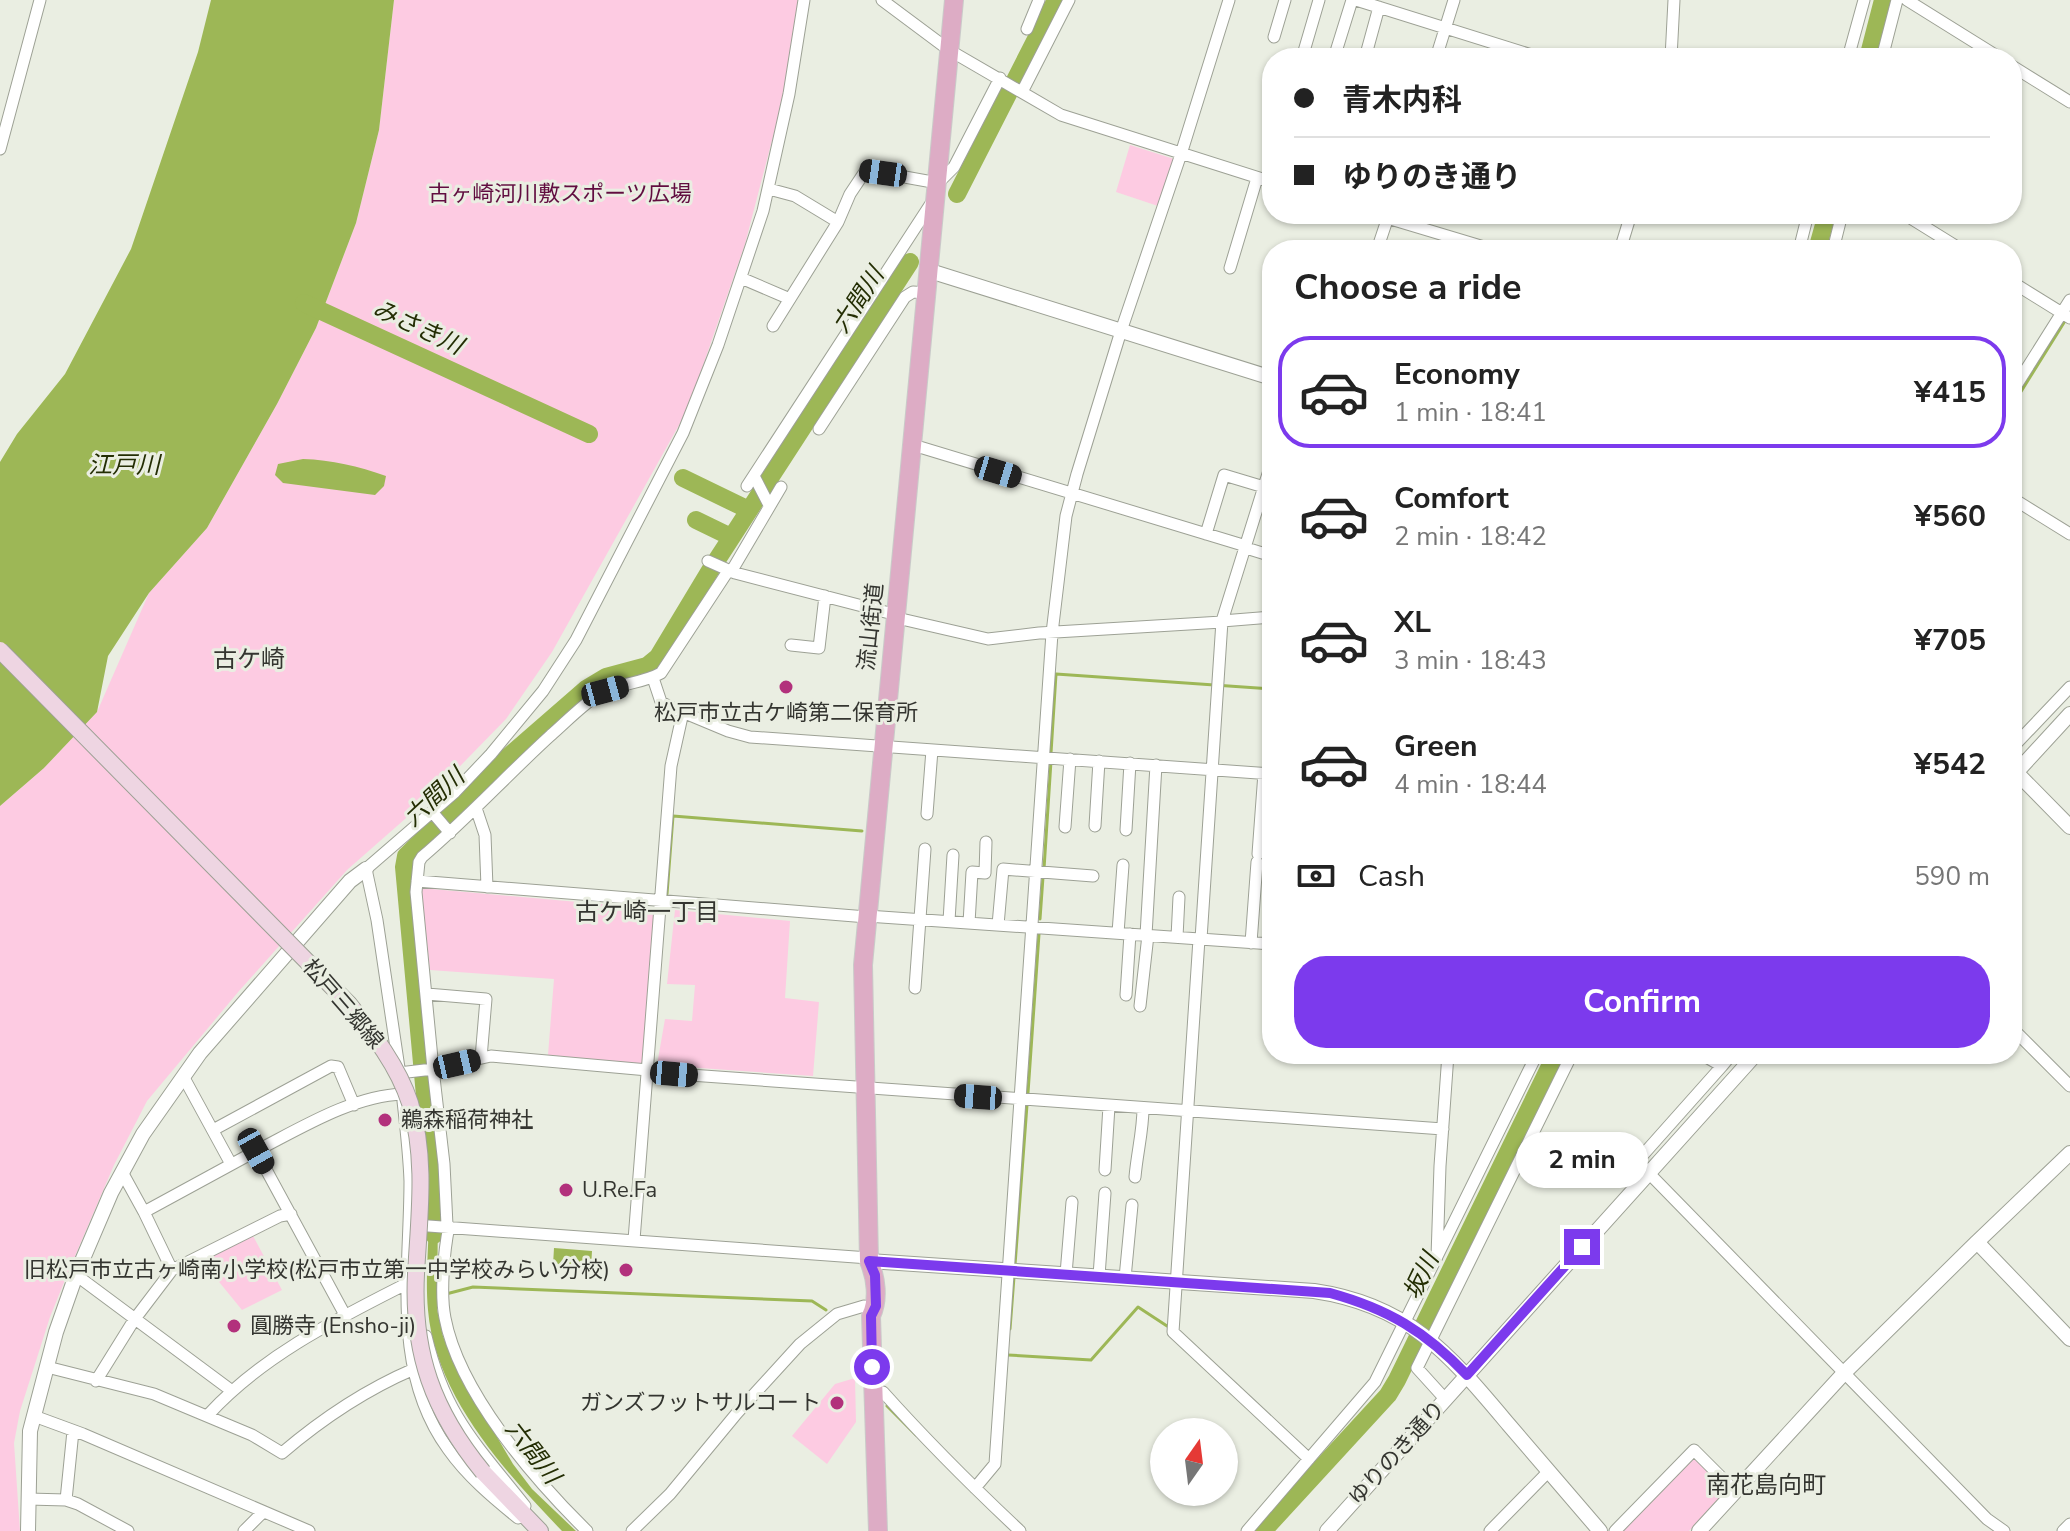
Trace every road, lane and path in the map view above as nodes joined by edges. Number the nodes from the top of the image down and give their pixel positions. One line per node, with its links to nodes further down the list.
1 (40, 0): 34 (street)
2 (804, 0): 40 (street)
3 (882, 0): 29 (street)
4 (954, 0): 29 (main road, 流山街道)
5 (1039, 0): 18 (street)
6 (1069, 0): 32 (street)
7 (1229, 0): 36 (street)
8 (1285, 0): 19 (street)
9 (1319, 0): 20 (street)
10 (1354, 0): 16 (street); 21 (street)
11 (1454, 0): 17 (street)
12 (1674, 0): 25 (street)
13 (1864, 0): 26 (street)
14 (1897, 0): 27 (street)
15 (1907, 0): 28 (street)
16 (1382, 5): 17 (street); 22 (street)
17 (1445, 28): 23 (street); 24 (street)
18 (1027, 29)
19 (1274, 37)
20 (1305, 48)
21 (1337, 48)
22 (1368, 48)
23 (1439, 48)
24 (1509, 48)
25 (1672, 48)
26 (1851, 48)
27 (1885, 48)
28 (1984, 48)
29 (949, 50): 31 (street); 39 (main road, 流山街道)
30 (2022, 72): 33 (street)
31 (1000, 78): 32 (street); 39 (street)
32 (1022, 92): 36 (street)
33 (2070, 102)
34 (3, 128): 35 (street)
35 (0, 149)
36 (1181, 154): 37 (street); 55 (street)
37 (1257, 178): 38 (street); 46 (street)
38 (1262, 179)
39 (938, 187): 41 (street); 47 (main road, 流山街道); 65 (street)
40 (769, 189): 41 (street); 48 (street)
41 (838, 222): 51 (street)
42 (1413, 224): 44 (street)
43 (1920, 224): 45 (street)
44 (1463, 240)
45 (1946, 240)
46 (1230, 268)
47 (930, 271): 50 (main road, 流山街道); 55 (street)
48 (741, 278): 51 (street); 96 (street)
49 (2022, 288): 53 (street)
50 (928, 293): 58 (street); 59 (main road, 流山街道)
51 (790, 299): 54 (street)
52 (2070, 300): 53 (street)
53 (2066, 316): 57 (street)
54 (773, 326)
55 (1121, 331): 56 (street); 63 (street)
56 (1262, 375)
57 (2022, 378)
58 (819, 429)
59 (913, 445): 63 (street); 73 (main road, 流山街道)
60 (1262, 486): 66 (street)
61 (781, 487): 65 (street)
62 (1262, 494): 68 (street)
63 (1072, 495): 66 (street); 76 (street)
64 (2022, 504): 67 (street)
65 (769, 505): 71 (street)
66 (1206, 534): 68 (street)
67 (2070, 534)
68 (1246, 547): 69 (street); 75 (street)
69 (1262, 553)
70 (708, 561): 71 (street)
71 (729, 571): 72 (street); 79 (street)
72 (825, 596): 73 (street); 77 (street)
73 (897, 616): 76 (street); 84 (main road, 流山街道)
74 (1262, 618): 75 (street)
75 (1222, 622): 76 (street); 92 (street)
76 (1052, 633): 86 (street)
77 (791, 645)
78 (0, 650): 213 (main road, 松戸三郷線, bridge)
79 (653, 678): 81 (street); 95 (street)
80 (2070, 687): 83 (street)
81 (683, 712): 84 (street); 114 (street)
82 (2070, 714): 90 (street)
83 (2022, 737)
84 (883, 746): 85 (street); 115 (main road, 流山街道)
85 (932, 750): 86 (street); 97 (street)
86 (1044, 758): 87 (street); 109 (street)
87 (1070, 759): 88 (street); 100 (street)
88 (1099, 761): 89 (street); 99 (street)
89 (1130, 763): 91 (street); 102 (street)
90 (2022, 763)
91 (1156, 765): 92 (street); 122 (street)
92 (1213, 769): 93 (street); 124 (street)
93 (1262, 773)
94 (2022, 781): 101 (street)
95 (476, 808): 103 (street); 112 (street)
96 (433, 813): 103 (street); 108 (street)
97 (927, 814)
98 (1262, 820): 125 (street)
99 (1095, 826)
100 (1065, 827)
101 (2070, 827)
102 (1126, 830)
103 (450, 833): 111 (street)
104 (986, 842): 118 (street)
105 (925, 849): 116 (street)
106 (953, 855): 117 (street)
107 (1123, 865): 121 (street)
108 (366, 869): 141 (street); 142 (street)
109 (1036, 871): 110 (street); 119 (street); 120 (street)
110 (1093, 876)
111 (417, 881): 112 (street); 128 (street)
112 (487, 887): 114 (street)
113 (1179, 897): 123 (street)
114 (661, 899): 115 (street); 140 (street)
115 (867, 917): 116 (street); 144 (main road, 流山街道)
116 (920, 919): 117 (street); 127 (street)
117 (949, 921): 118 (street)
118 (969, 923): 119 (street)
119 (998, 925): 120 (street)
120 (1032, 927): 121 (street); 146 (street)
121 (1124, 934): 122 (street); 129 (street)
122 (1147, 935): 123 (street); 130 (street)
123 (1177, 937): 124 (street)
124 (1200, 939): 125 (street); 150 (street)
125 (1251, 943): 126 (street)
126 (1262, 944)
127 (915, 988)
128 (427, 994): 132 (street); 139 (street)
129 (1126, 995)
130 (1140, 1006)
131 (2022, 1038): 143 (street)
132 (481, 1058): 139 (street); 140 (street)
133 (1447, 1064): 151 (street)
134 (1532, 1064): 171 (street)
135 (1567, 1064): 154 (street)
136 (1718, 1064): 138 (street)
137 (1747, 1064): 160 (street, ゆりのき通り)
138 (1722, 1066): 156 (street)
139 (432, 1069): 141 (street); 168 (street)
140 (648, 1071): 144 (street); 169 (street)
141 (403, 1072): 145 (street)
142 (183, 1076): 152 (street); 159 (street)
143 (2070, 1086)
144 (864, 1088): 146 (street); 172 (main road, 流山街道)
145 (403, 1094): 147 (street); 167 (street)
146 (1020, 1100): 148 (street); 174 (street)
147 (354, 1105): 152 (street); 153 (street)
148 (1109, 1106): 149 (street); 158 (street)
149 (1143, 1108): 150 (street); 161 (street)
150 (1188, 1111): 151 (street); 179 (street)
151 (1443, 1129): 171 (street)
152 (213, 1130): 157 (street)
153 (256, 1151): 157 (street); 166 (street)
154 (1525, 1151): 156 (street); 185 (street)
155 (2070, 1153): 170 (street)
156 (1637, 1161): 160 (street)
157 (231, 1164): 165 (street)
158 (1105, 1170)
159 (122, 1172): 165 (street); 176 (street)
160 (1650, 1172): 192 (street); 193 (street, ゆりのき通り)
161 (1135, 1177)
162 (1105, 1193): 177 (street)
163 (1072, 1202): 175 (street)
164 (1132, 1205): 178 (street)
165 (144, 1212): 173 (street)
166 (291, 1214): 173 (street); 182 (street)
167 (415, 1225): 168 (street); 180 (street)
168 (448, 1226): 169 (street); 187 (street)
169 (634, 1240): 172 (street)
170 (1977, 1242): 186 (street); 192 (street)
171 (1437, 1257): 184 (street)
172 (869, 1259): 174 (street); 181 (main road, 流山街道)
173 (172, 1270): 183 (street)
174 (1009, 1270): 175 (street); 203 (street)
175 (1066, 1274): 177 (street)
176 (76, 1275): 183 (street); 190 (street)
177 (1099, 1276): 178 (street)
178 (1125, 1278): 179 (street)
179 (1177, 1282): 184 (street); 201 (street)
180 (406, 1289): 182 (street); 188 (street); 189 (street)
181 (867, 1311): 196 (main road, 流山街道); 215 (street)
182 (345, 1315): 195 (street)
183 (134, 1320): 194 (street); 195 (street)
184 (1407, 1323): 185 (street); 201 (street)
185 (1430, 1339): 193 (street); 197 (street)
186 (2070, 1339)
187 (451, 1340): 188 (street); 214 (street)
188 (429, 1349): 189 (street); 213 (street)
189 (412, 1354): 191 (street)
190 (47, 1367): 194 (street); 199 (street)
191 (414, 1369): 198 (street); 213 (street)
192 (1845, 1372): 204 (street); 224 (street)
193 (1467, 1375): 197 (street, ゆりのき通り); 202 (street)
194 (96, 1381): 198 (street)
195 (232, 1391): 198 (street)
196 (873, 1392): 203 (street); 216 (main road, 流山街道)
197 (1446, 1400): 219 (street, ゆりのき通り)
198 (208, 1415)
199 (34, 1416): 200 (street); 205 (street)
200 (73, 1431): 206 (street); 207 (street)
201 (1309, 1459): 218 (street)
202 (1549, 1471): 220 (street); 221 (street)
203 (975, 1488): 217 (street)
204 (1735, 1491): 222 (street); 223 (street)
205 (28, 1499): 206 (street); 209 (street)
206 (66, 1500): 210 (street)
207 (263, 1512): 211 (street); 212 (street)
208 (2070, 1524): 225 (street)
209 (28, 1531)
210 (128, 1531)
211 (244, 1531)
212 (309, 1531)
213 (540, 1531)
214 (587, 1531)
215 (632, 1531)
216 (878, 1531)
217 (1020, 1531)
218 (1247, 1531)
219 (1327, 1531)
220 (1490, 1531)
221 (1600, 1531)
222 (1615, 1531)
223 (1699, 1531)
224 (2004, 1531)
225 (2063, 1531)

